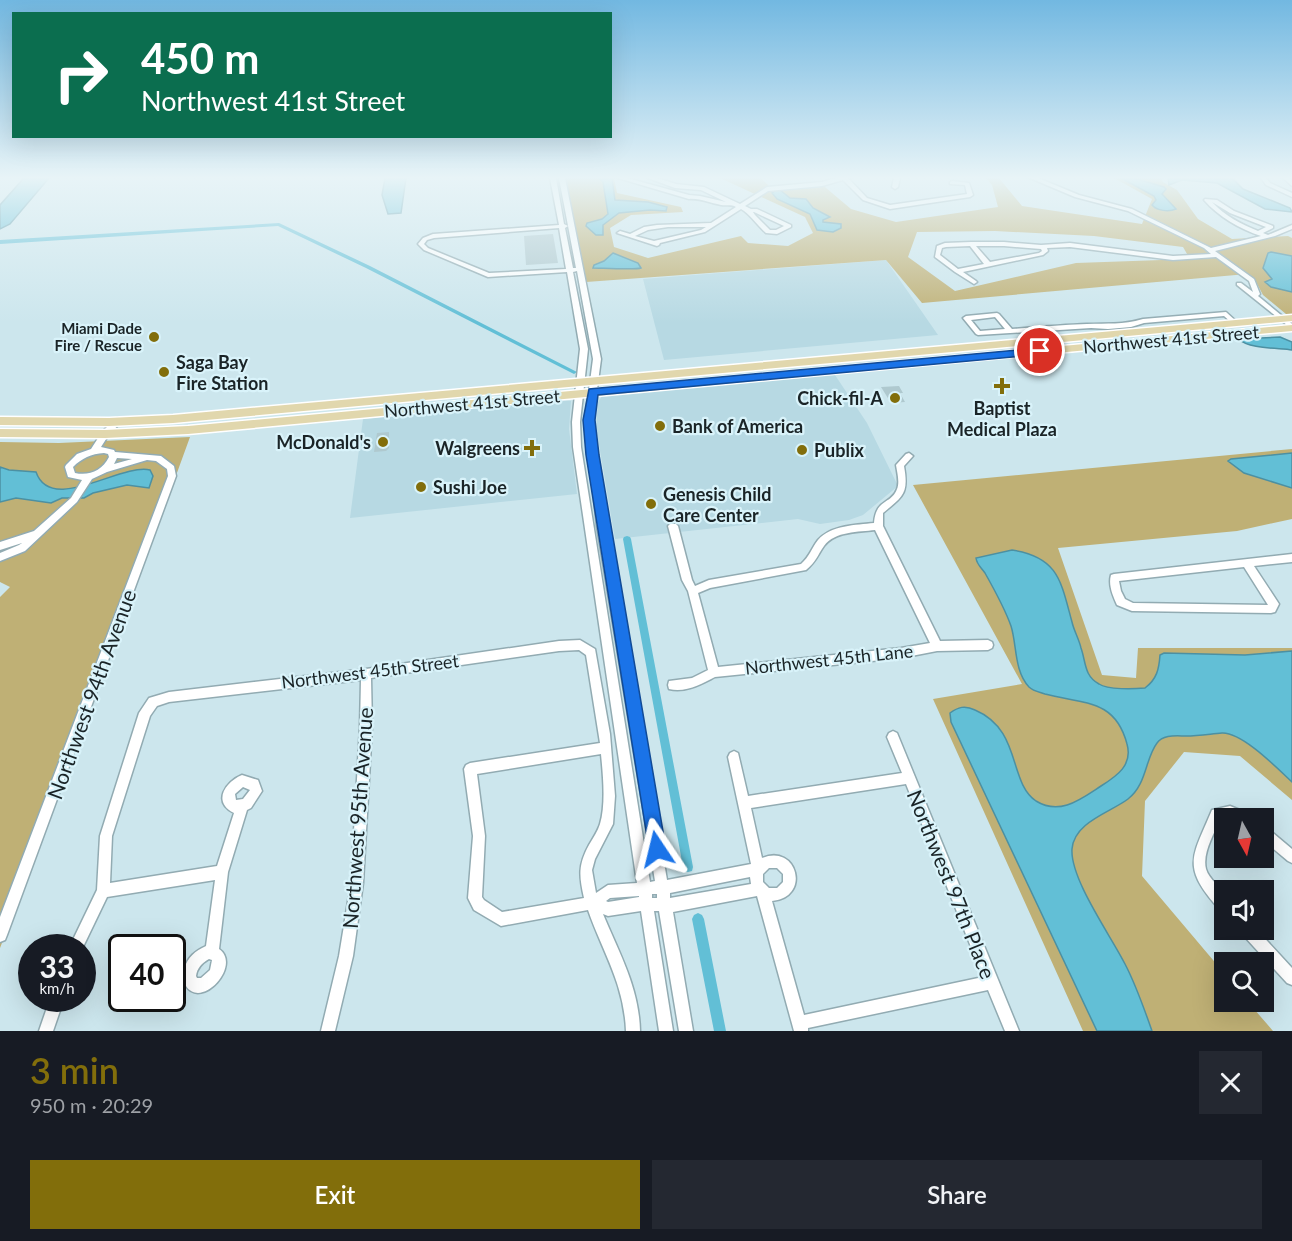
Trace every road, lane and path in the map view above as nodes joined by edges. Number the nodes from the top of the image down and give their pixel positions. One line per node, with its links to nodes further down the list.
1 (570, 226): 10 (street)
2 (571, 226): 22 (street)
3 (688, 226): 14 (street)
4 (710, 226): 14 (street)
5 (762, 226): 6 (street)
6 (789, 226)
7 (1163, 226): 18 (street)
8 (1244, 226): 12 (street)
9 (1269, 226): 12 (street)
10 (562, 227): 21 (street); 21 (street)
11 (1292, 227): 15 (street)
12 (1257, 232): 15 (street)
13 (620, 233): 14 (street)
14 (631, 236)
15 (1266, 236): 18 (street)
16 (971, 244): 17 (street); 20 (street); 23 (street)
17 (1043, 246): 19 (street); 20 (street)
18 (1211, 250): 19 (street)
19 (1219, 255): 24 (street)
20 (989, 265): 23 (street)
21 (570, 270): 22 (street); 35 (street)
22 (580, 270): 34 (street)
23 (957, 271): 25 (street)
24 (1240, 278): 26 (street); 26 (street); 27 (street)
25 (974, 282)
26 (1249, 282): 27 (street)
27 (1290, 322): 28 (main road, Northwest 41st Street); 36 (main road, Northwest 41st Street)
28 (1234, 323): 29 (street); 32 (main road, Northwest 41st Street)
29 (1075, 327): 31 (street); 32 (street)
30 (991, 332): 31 (street); 31 (street); 33 (street)
31 (1011, 332)
32 (1083, 337): 33 (main road, Northwest 41st Street)
33 (1000, 344): 34 (main road, Northwest 41st Street)
34 (595, 380): 35 (main road, Northwest 41st Street); 36 (street)
35 (581, 387): 36 (main road, Northwest 41st Street); 39 (main road, Northwest 41st Street); 81 (street)
36 (593, 392): 80 (street)
37 (380, 400): 38 (main road, Northwest 41st Street); 39 (main road, Northwest 41st Street); 41 (main road)
38 (341, 404): 40 (main road, Northwest 41st Street); 41 (main road)
39 (402, 404): 41 (main road, Northwest 41st Street)
40 (314, 406): 42 (main road, Northwest 41st Street); 43 (main road)
41 (354, 414): 43 (main road, Northwest 41st Street)
42 (212, 415): 45 (main road, Northwest 41st Street); 46 (main road)
43 (292, 420): 46 (main road, Northwest 41st Street)
44 (0, 421): 45 (main road, Northwest 41st Street)
45 (118, 422): 48 (street); 49 (street)
46 (207, 428): 49 (main road, Northwest 41st Street)
47 (0, 433): 48 (main road, Northwest 41st Street)
48 (105, 434): 49 (main road, Northwest 41st Street); 50 (street)
49 (117, 434): 51 (street)
50 (94, 451): 51 (street); 55 (street)
51 (110, 453): 53 (street); 54 (street)
52 (909, 456): 57 (street)
53 (158, 458): 54 (street); 89 (street, Northwest 94th Avenue)
54 (103, 471): 55 (street)
55 (87, 480): 58 (street)
56 (673, 526): 63 (street)
57 (878, 526): 63 (street); 65 (street)
58 (39, 533): 59 (street); 60 (street)
59 (0, 546)
60 (0, 557)
61 (1292, 558): 62 (street)
62 (1247, 564): 62 (street)
63 (693, 591): 66 (street)
64 (988, 645): 65 (street, Northwest 45th Lane)
65 (937, 646): 66 (street, Northwest 45th Lane)
66 (714, 672): 68 (street, Northwest 45th Lane)
67 (366, 674): 70 (street, Northwest 45th Street); 83 (street, Northwest 45th Street); 97 (street, Northwest 95th Avenue)
68 (673, 686)
69 (893, 737): 72 (street, Northwest 97th Place)
70 (606, 748): 85 (street); 85 (street)
71 (734, 757): 73 (street)
72 (909, 778): 73 (street); 93 (street, Northwest 97th Place)
73 (745, 803): 78 (street)
74 (242, 806): 79 (street)
75 (1214, 819): 84 (street)
76 (1274, 841): 77 (street)
77 (1292, 856)
78 (758, 869): 80 (street); 82 (street); 82 (street)
79 (222, 872): 83 (street); 91 (street)
80 (663, 887): 81 (street); 87 (street)
81 (644, 888): 85 (street); 86 (street)
82 (762, 889): 87 (street); 95 (street)
83 (103, 891): 88 (street)
84 (1214, 893)
85 (592, 903): 86 (street); 98 (street)
86 (646, 903): 87 (street); 99 (street)
87 (666, 905): 100 (street)
88 (83, 934)
89 (0, 935)
90 (1257, 940): 92 (street)
91 (212, 952)
92 (1292, 978)
93 (992, 982): 95 (street); 101 (street, Northwest 97th Place)
94 (52, 1012): 96 (street)
95 (800, 1027)
96 (45, 1031)
97 (328, 1031)
98 (633, 1031)
99 (666, 1031)
100 (686, 1031)
101 (1012, 1031)

